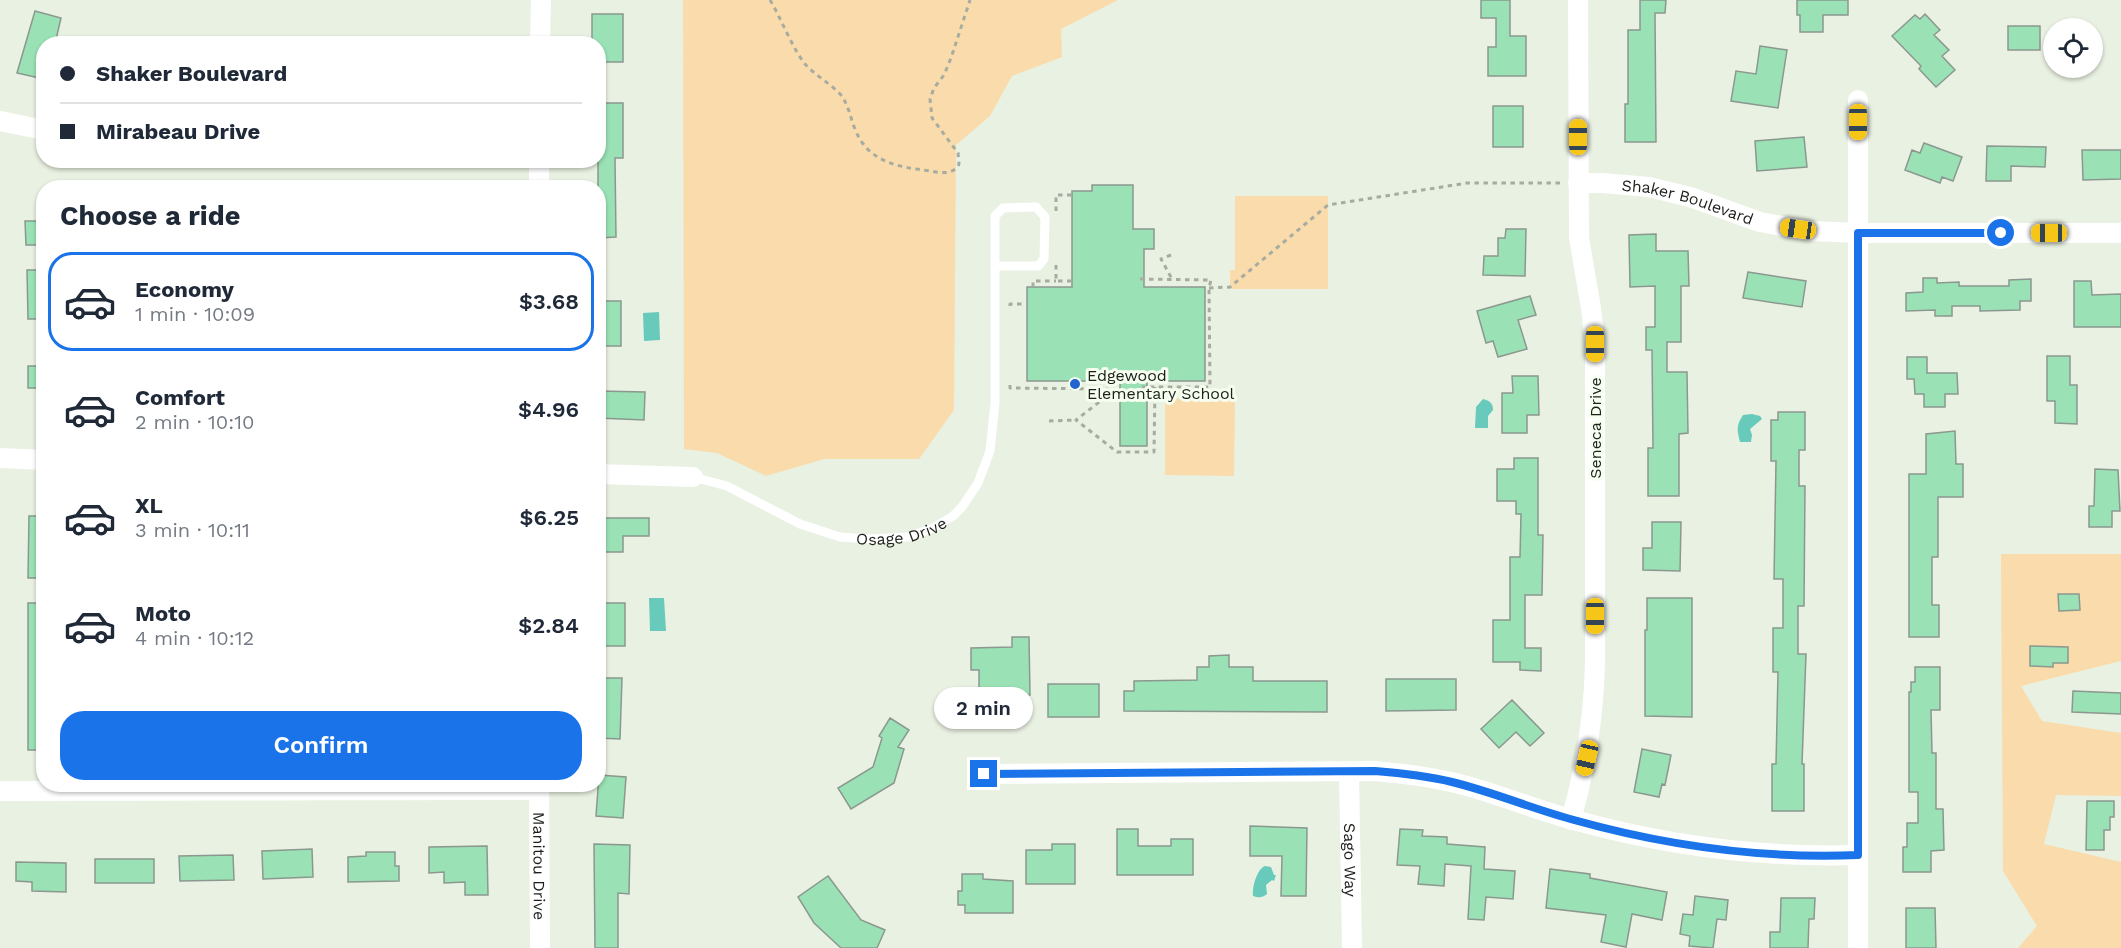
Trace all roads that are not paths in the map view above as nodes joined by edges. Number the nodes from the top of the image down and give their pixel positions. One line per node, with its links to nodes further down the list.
1 (541, 0): 3 (street)
2 (1578, 0): 7 (street, Seneca Drive)
3 (540, 36)
4 (1858, 100): 8 (street)
5 (0, 121): 6 (street)
6 (36, 128)
7 (1578, 183): 8 (street, Shaker Boulevard); 20 (street, Seneca Drive)
8 (1858, 233): 9 (street, Shaker Boulevard); 21 (street)
9 (2121, 233)
10 (995, 266): 10 (lane, Osage Drive); 14 (lane, Osage Drive)
11 (0, 458): 12 (street)
12 (36, 460)
13 (606, 474): 14 (street, Osage Drive)
14 (693, 477)
15 (1349, 772): 16 (street); 20 (street); 23 (street, Sago Way)
16 (984, 774)
17 (0, 791): 18 (street)
18 (36, 791)
19 (539, 792): 22 (street, Manitou Drive)
20 (1571, 820): 21 (street)
21 (1858, 855): 24 (street)
22 (540, 948)
23 (1352, 948)
24 (1858, 948)

